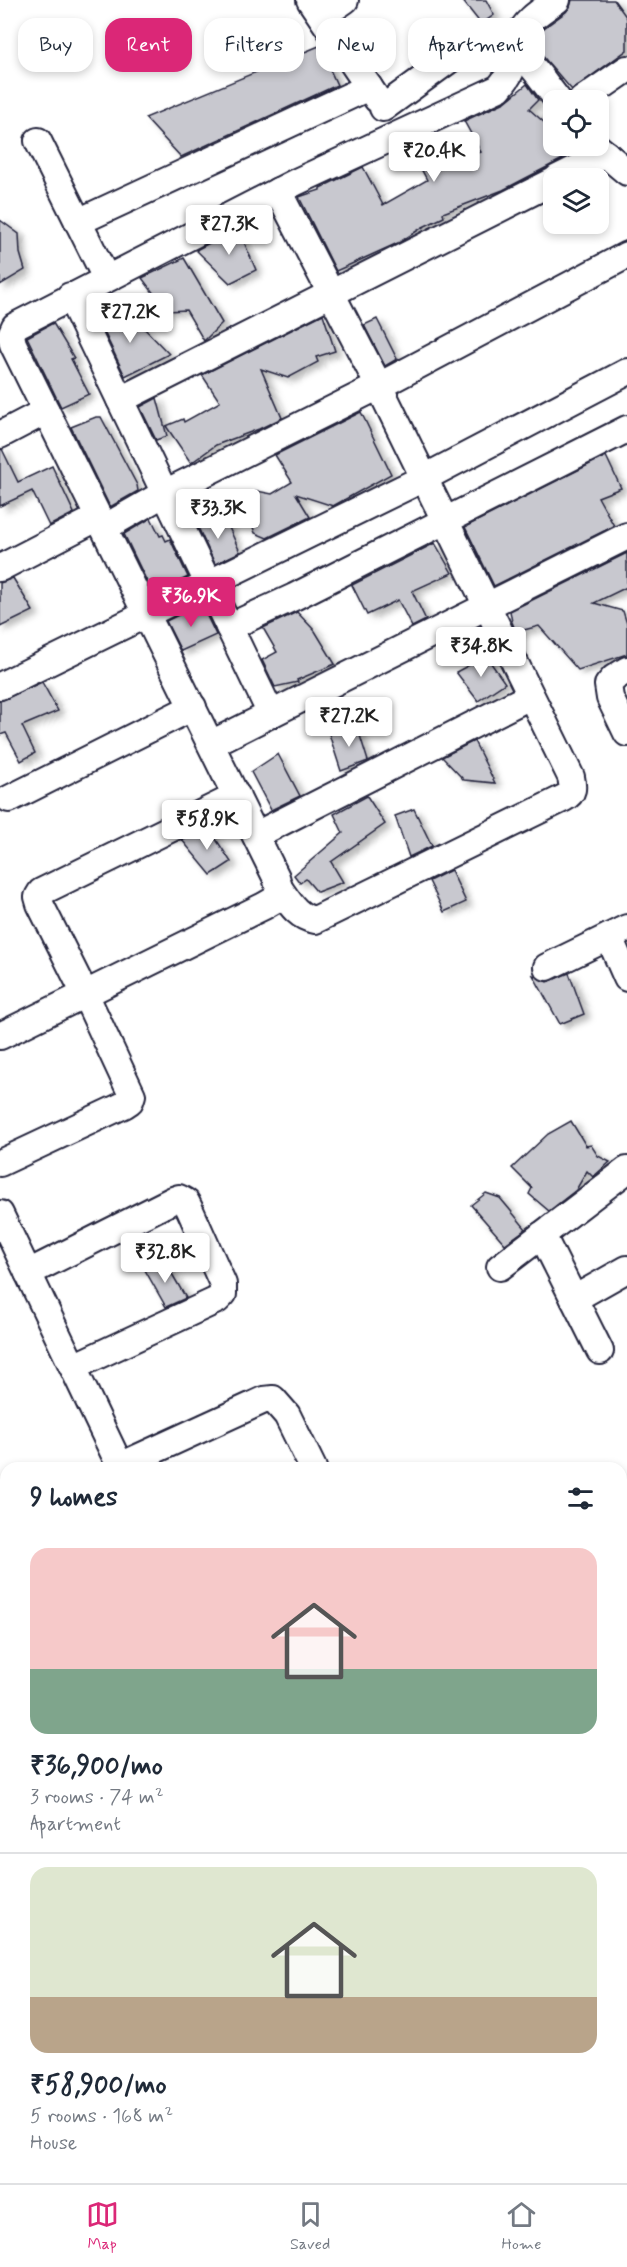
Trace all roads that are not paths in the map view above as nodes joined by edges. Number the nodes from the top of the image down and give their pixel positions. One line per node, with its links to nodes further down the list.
1 (345, 0): 3 (street)
2 (557, 0): 4 (street)
3 (316, 8): 9 (street)
4 (532, 18)
5 (627, 69): 11 (street)
6 (432, 72): 12 (street)
7 (512, 72): 13 (street)
8 (535, 72): 10 (street)
9 (369, 87): 12 (street); 21 (street)
10 (550, 90)
11 (597, 90)
12 (383, 108): 13 (street)
13 (399, 134): 20 (street)
14 (38, 141): 21 (street)
15 (592, 156): 17 (street)
16 (608, 156): 18 (street)
17 (573, 168)
18 (627, 172)
19 (543, 187): 24 (street)
20 (278, 191): 23 (street); 24 (street)
21 (78, 222): 23 (street)
22 (627, 255): 27 (street)
23 (106, 278): 25 (street)
24 (331, 293): 27 (street); 28 (street)
25 (70, 296): 28 (street); 29 (street)
26 (627, 372): 32 (street)
27 (379, 386): 32 (street); 33 (street)
28 (120, 400): 33 (street)
29 (46, 411): 31 (street); 35 (street)
30 (627, 429): 34 (street)
31 (0, 435)
32 (424, 478): 34 (street); 38 (street)
33 (165, 493): 35 (street); 38 (street)
34 (445, 521): 39 (street); 41 (street)
35 (101, 522): 37 (street); 40 (street)
36 (627, 536): 39 (street)
37 (0, 568)
38 (208, 584): 40 (street); 41 (street)
39 (487, 607): 44 (street); 46 (street)
40 (147, 615): 43 (street); 45 (street)
41 (229, 627): 46 (street)
42 (627, 670): 47 (street)
43 (0, 686)
44 (530, 696): 51 (street); 52 (street)
45 (193, 708): 48 (street); 50 (street)
46 (271, 714): 48 (street)
47 (627, 732)
48 (211, 744): 49 (street)
49 (237, 796): 51 (street); 56 (street)
50 (9, 799)
51 (256, 835): 52 (street)
52 (279, 888): 56 (street)
53 (618, 933): 54 (street); 55 (street)
54 (547, 967)
55 (627, 978)
56 (85, 994): 57 (street); 58 (street)
57 (0, 1035)
58 (0, 1162)
59 (627, 1170): 61 (street)
60 (0, 1214): 64 (street)
61 (542, 1234): 62 (street); 65 (street)
62 (500, 1267)
63 (627, 1269): 65 (street)
64 (28, 1273): 67 (street); 67 (street)
65 (574, 1299): 66 (street)
66 (600, 1351)
67 (73, 1367): 68 (street)
68 (118, 1462)
69 (131, 1462): 70 (street)
70 (310, 1462)

